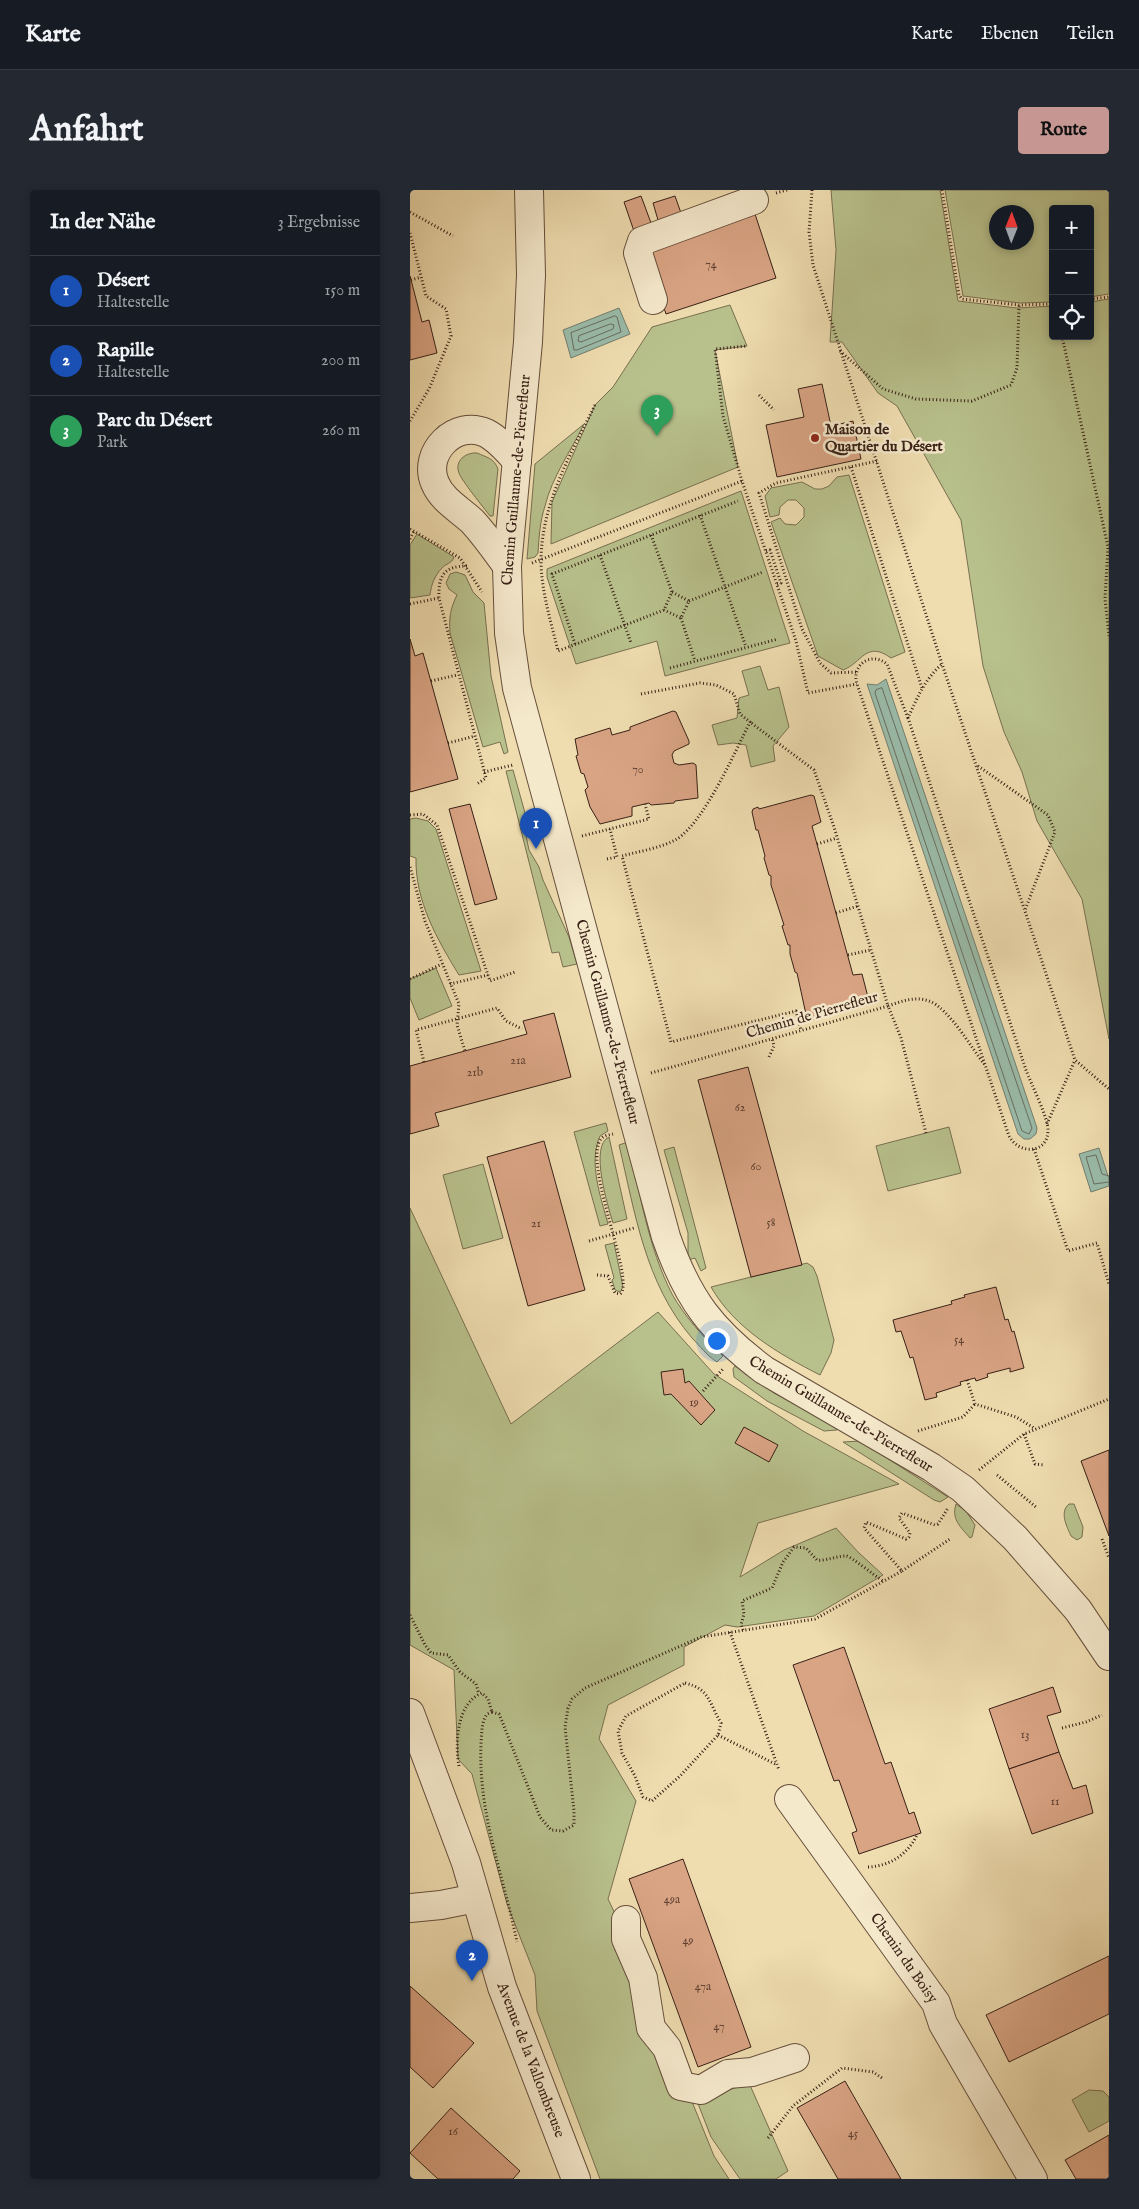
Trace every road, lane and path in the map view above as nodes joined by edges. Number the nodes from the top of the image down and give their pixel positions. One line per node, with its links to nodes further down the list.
1 (529, 190): 22 (street, Chemin Guillaume-de-Pierrefleur)
2 (812, 190): 17 (path)
3 (942, 190): 14 (path)
4 (754, 200): 12 (street)
5 (410, 212): 7 (path)
6 (410, 233): 8 (path)
7 (453, 236)
8 (421, 277): 9 (path); 21 (path)
9 (411, 280)
10 (1109, 297): 11 (path)
11 (1094, 299)
12 (653, 300)
13 (1049, 304): 14 (path)
14 (1020, 305): 17 (path)
15 (1063, 340): 51 (path)
16 (747, 346): 25 (path)
17 (840, 350): 23 (path)
18 (759, 395): 20 (path)
19 (596, 405): 34 (path)
20 (774, 410)
21 (410, 421)
22 (517, 461): 37 (street, Chemin Guillaume-de-Pierrefleur); 37 (street)
23 (877, 461): 24 (path); 57 (path)
24 (851, 467): 38 (path); 63 (path)
25 (742, 480): 32 (path); 34 (path)
26 (738, 501): 27 (path)
27 (700, 515): 30 (path); 42 (path)
28 (410, 529): 29 (path)
29 (414, 531): 31 (path); 36 (path)
30 (651, 535): 33 (path); 43 (path)
31 (410, 539)
32 (766, 551): 39 (path); 41 (path)
33 (600, 555): 50 (path); 54 (path)
34 (541, 561): 35 (path); 54 (path)
35 (535, 562)
36 (467, 566): 44 (path); 45 (path)
37 (508, 566): 133 (street, Chemin Guillaume-de-Pierrefleur)
38 (782, 566): 39 (path); 59 (path)
39 (776, 568): 41 (path)
40 (763, 572): 42 (path)
41 (777, 584): 62 (path)
42 (725, 587): 46 (path); 55 (path)
43 (672, 592): 46 (path); 48 (path)
44 (485, 593)
45 (439, 598): 47 (path); 60 (path)
46 (689, 601): 49 (path)
47 (410, 604)
48 (664, 610): 49 (path); 50 (path)
49 (681, 618): 56 (path)
50 (625, 625): 53 (path); 54 (path)
51 (1109, 636)
52 (778, 639): 55 (path)
53 (631, 643)
54 (575, 644)
55 (746, 648): 56 (path)
56 (695, 661): 58 (path)
57 (942, 664): 63 (path); 69 (path)
58 (670, 668)
59 (856, 672): 62 (path); 65 (path)
60 (457, 674): 61 (path); 67 (path)
61 (431, 681)
62 (857, 684): 100 (path)
63 (922, 688): 65 (path)
64 (641, 694): 66 (path, Chemin de Pierrefleur)
65 (908, 718): 103 (path)
66 (750, 722): 77 (path, Chemin de Pierrefleur); 94 (path)
67 (475, 736): 68 (path); 71 (path)
68 (448, 743)
69 (977, 765): 82 (path); 82 (path)
70 (504, 767): 71 (path)
71 (484, 772): 72 (path)
72 (478, 784)
73 (645, 804): 75 (path)
74 (410, 815): 88 (path)
75 (610, 828): 76 (path); 79 (path)
76 (574, 838)
77 (837, 838): 78 (path); 81 (path, Chemin de Pierrefleur)
78 (817, 844)
79 (607, 859)
80 (410, 867): 86 (path)
81 (858, 906): 83 (path); 84 (path, Chemin de Pierrefleur)
82 (1025, 910): 98 (path)
83 (836, 913)
84 (871, 950): 85 (path); 91 (path, Chemin de Pierrefleur)
85 (848, 955)
86 (442, 964): 89 (path); 90 (path)
87 (515, 972): 88 (path)
88 (488, 975): 90 (path)
89 (410, 979)
90 (450, 984): 92 (path)
91 (888, 1006): 94 (path, Chemin de Pierrefleur); 100 (path); 104 (path)
92 (457, 1019): 93 (path); 96 (path); 99 (path)
93 (522, 1029)
94 (801, 1030): 95 (path, Chemin de Pierrefleur)
95 (772, 1038): 97 (path); 101 (path, Chemin de Pierrefleur)
96 (465, 1051)
97 (769, 1057)
98 (1075, 1060): 102 (path); 103 (path)
99 (424, 1062)
100 (987, 1068): 106 (path)
101 (651, 1073)
102 (1109, 1088)
103 (1047, 1124): 106 (path)
104 (926, 1133)
105 (613, 1134): 108 (path)
106 (1034, 1149): 111 (path)
107 (634, 1228): 108 (path)
108 (613, 1234): 109 (path); 110 (path)
109 (589, 1241)
110 (597, 1275)
111 (1109, 1284)
112 (718, 1375): 114 (path)
113 (967, 1380): 116 (path)
114 (703, 1391)
115 (1109, 1399): 117 (path)
116 (975, 1404): 117 (path); 118 (path)
117 (1035, 1428): 119 (path)
118 (918, 1431)
119 (1024, 1434): 120 (path); 121 (path)
120 (1045, 1465)
121 (979, 1469)
122 (997, 1475): 123 (path)
123 (1036, 1507)
124 (945, 1512): 128 (path)
125 (950, 1539): 128 (path)
126 (1102, 1539): 127 (path)
127 (1109, 1558)
128 (902, 1571): 129 (path)
129 (883, 1582): 131 (path); 131 (path)
130 (410, 1615): 134 (path)
131 (743, 1630): 132 (path)
132 (730, 1632): 135 (path); 140 (path)
133 (1109, 1656)
134 (479, 1694): 135 (path); 141 (path)
135 (492, 1712): 149 (path)
136 (410, 1713): 146 (street, Avenue de la Vallombreuse)
137 (1102, 1715): 138 (path)
138 (1062, 1728)
139 (718, 1735): 139 (path); 140 (path)
140 (777, 1765): 142 (path)
141 (459, 1770)
142 (779, 1770)
143 (789, 1799): 154 (street, Chemin du Boisy)
144 (917, 1835): 145 (path)
145 (866, 1868)
146 (476, 1898): 147 (street); 153 (street, Avenue de la Vallombreuse)
147 (410, 1908)
148 (626, 1920): 150 (street)
149 (519, 1948)
150 (795, 2058)
151 (882, 2078): 152 (path)
152 (768, 2138)
153 (576, 2179)
154 (1033, 2179)

